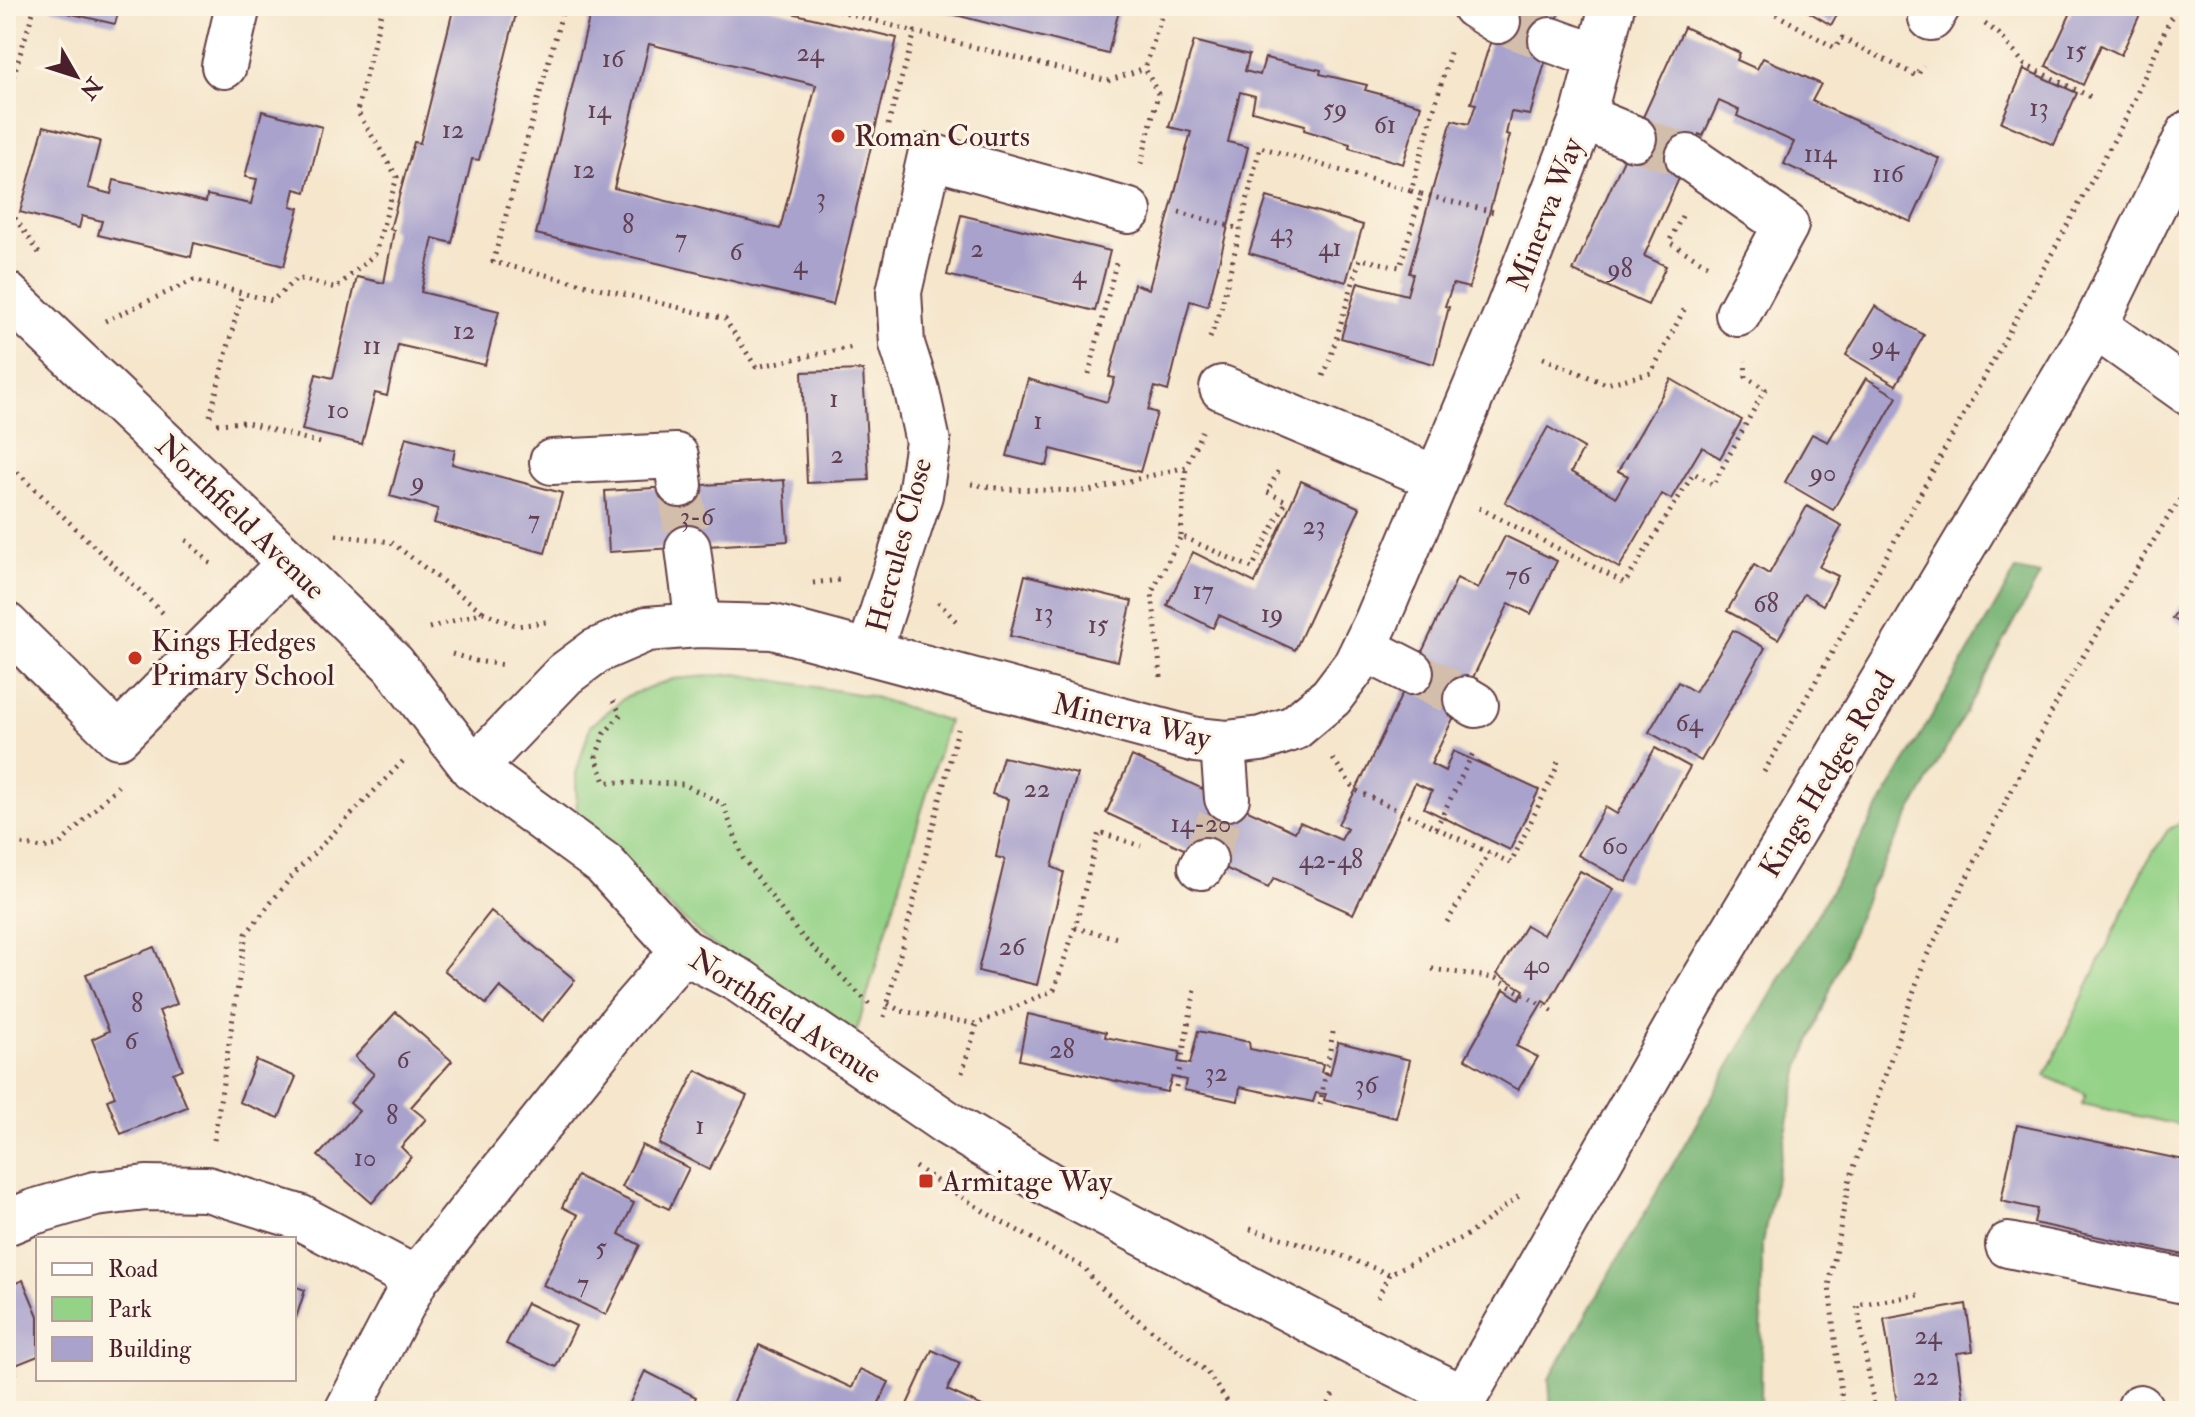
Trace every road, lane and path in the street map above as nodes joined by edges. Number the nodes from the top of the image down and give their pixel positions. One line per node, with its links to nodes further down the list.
1 (35, 6): 18 (path)
2 (238, 6): 14 (street)
3 (383, 6): 32 (path)
4 (564, 6): 38 (path)
5 (823, 6): 11 (path)
6 (1165, 6): 15 (path)
7 (1612, 6): 13 (street, Minerva Way)
8 (1762, 6): 10 (path)
9 (2176, 6): 77 (path)
10 (1949, 15): 17 (path)
11 (915, 32): 15 (path); 21 (path)
12 (1551, 40): 13 (street)
13 (1598, 57): 19 (street, Minerva Way)
14 (224, 66)
15 (1145, 68): 16 (path)
16 (1158, 94)
17 (2091, 97)
18 (6, 99)
19 (1583, 117): 22 (street); 46 (street, Minerva Way)
20 (2189, 133): 37 (street, Kings Hedges Road)
21 (885, 135)
22 (1634, 138)
23 (1688, 157): 35 (street)
24 (1411, 191): 30 (path)
25 (1421, 194): 29 (path)
26 (1129, 211): 66 (street, Hercules Close)
27 (1178, 212): 30 (path)
28 (1683, 214): 31 (path)
29 (1508, 216)
30 (1240, 229): 40 (path)
31 (1707, 265)
32 (242, 293): 36 (path); 42 (path)
33 (6, 294): 55 (street, Northfield Avenue)
34 (1686, 306): 39 (path)
35 (1738, 314): 50 (path)
36 (105, 322)
37 (2095, 326): 41 (street); 104 (street, Kings Hedges Road)
38 (865, 344)
39 (1539, 356)
40 (1222, 388): 45 (path); 46 (street)
41 (2189, 393)
42 (324, 444)
43 (6, 461): 65 (path)
44 (552, 462): 48 (street)
45 (1186, 467): 47 (path); 53 (path)
46 (1436, 478): 63 (street, Minerva Way)
47 (966, 483)
48 (680, 485)
49 (2189, 487): 108 (path)
50 (1477, 507)
51 (177, 531): 58 (path)
52 (330, 534): 59 (path)
53 (1181, 536)
54 (688, 548): 61 (street)
55 (290, 563): 58 (street); 68 (street, Northfield Avenue)
56 (843, 579): 57 (path)
57 (800, 582)
58 (252, 604): 65 (street)
59 (483, 612): 62 (path); 64 (path)
60 (6, 625): 65 (street)
61 (698, 625): 64 (street, Minerva Way); 66 (street, Minerva Way)
62 (424, 633): 67 (path); 68 (path)
63 (1364, 648): 69 (street); 72 (street, Minerva Way)
64 (596, 651): 76 (street, Minerva Way); 88 (path)
65 (202, 652)
66 (869, 653): 72 (street, Minerva Way)
67 (517, 659)
68 (393, 664): 76 (street, Northfield Avenue)
69 (1411, 672)
70 (1473, 715): 79 (path)
71 (961, 716): 88 (path)
72 (1226, 743): 78 (street)
73 (413, 750): 93 (path)
74 (1330, 754): 79 (path)
75 (1558, 758): 81 (path)
76 (473, 768): 85 (street, Northfield Avenue)
77 (1761, 779)
78 (1227, 798)
79 (1436, 828): 81 (path)
80 (1141, 846): 83 (path)
81 (1489, 853): 82 (path)
82 (1447, 922)
83 (1075, 928): 84 (path); 88 (path)
84 (1118, 938)
85 (683, 951): 100 (street); 103 (street, Northfield Avenue)
86 (1432, 969): 89 (path)
87 (1195, 990): 91 (path)
88 (888, 1004)
89 (1554, 1012)
90 (1334, 1027): 92 (path)
91 (1176, 1087)
92 (1320, 1105)
93 (207, 1189): 95 (street); 100 (street)
94 (1521, 1194): 99 (path)
95 (6, 1223)
96 (1244, 1227): 99 (path)
97 (2008, 1245): 101 (street)
98 (1085, 1268): 106 (path)
99 (1389, 1274): 103 (path)
100 (416, 1279): 105 (street)
101 (2189, 1282)
102 (1919, 1295): 109 (path)
103 (1357, 1345): 104 (street, Northfield Avenue); 107 (path)
104 (1461, 1405)
105 (347, 1411)
106 (1234, 1411)
107 (1325, 1411)
108 (1843, 1411)
109 (1875, 1411)

